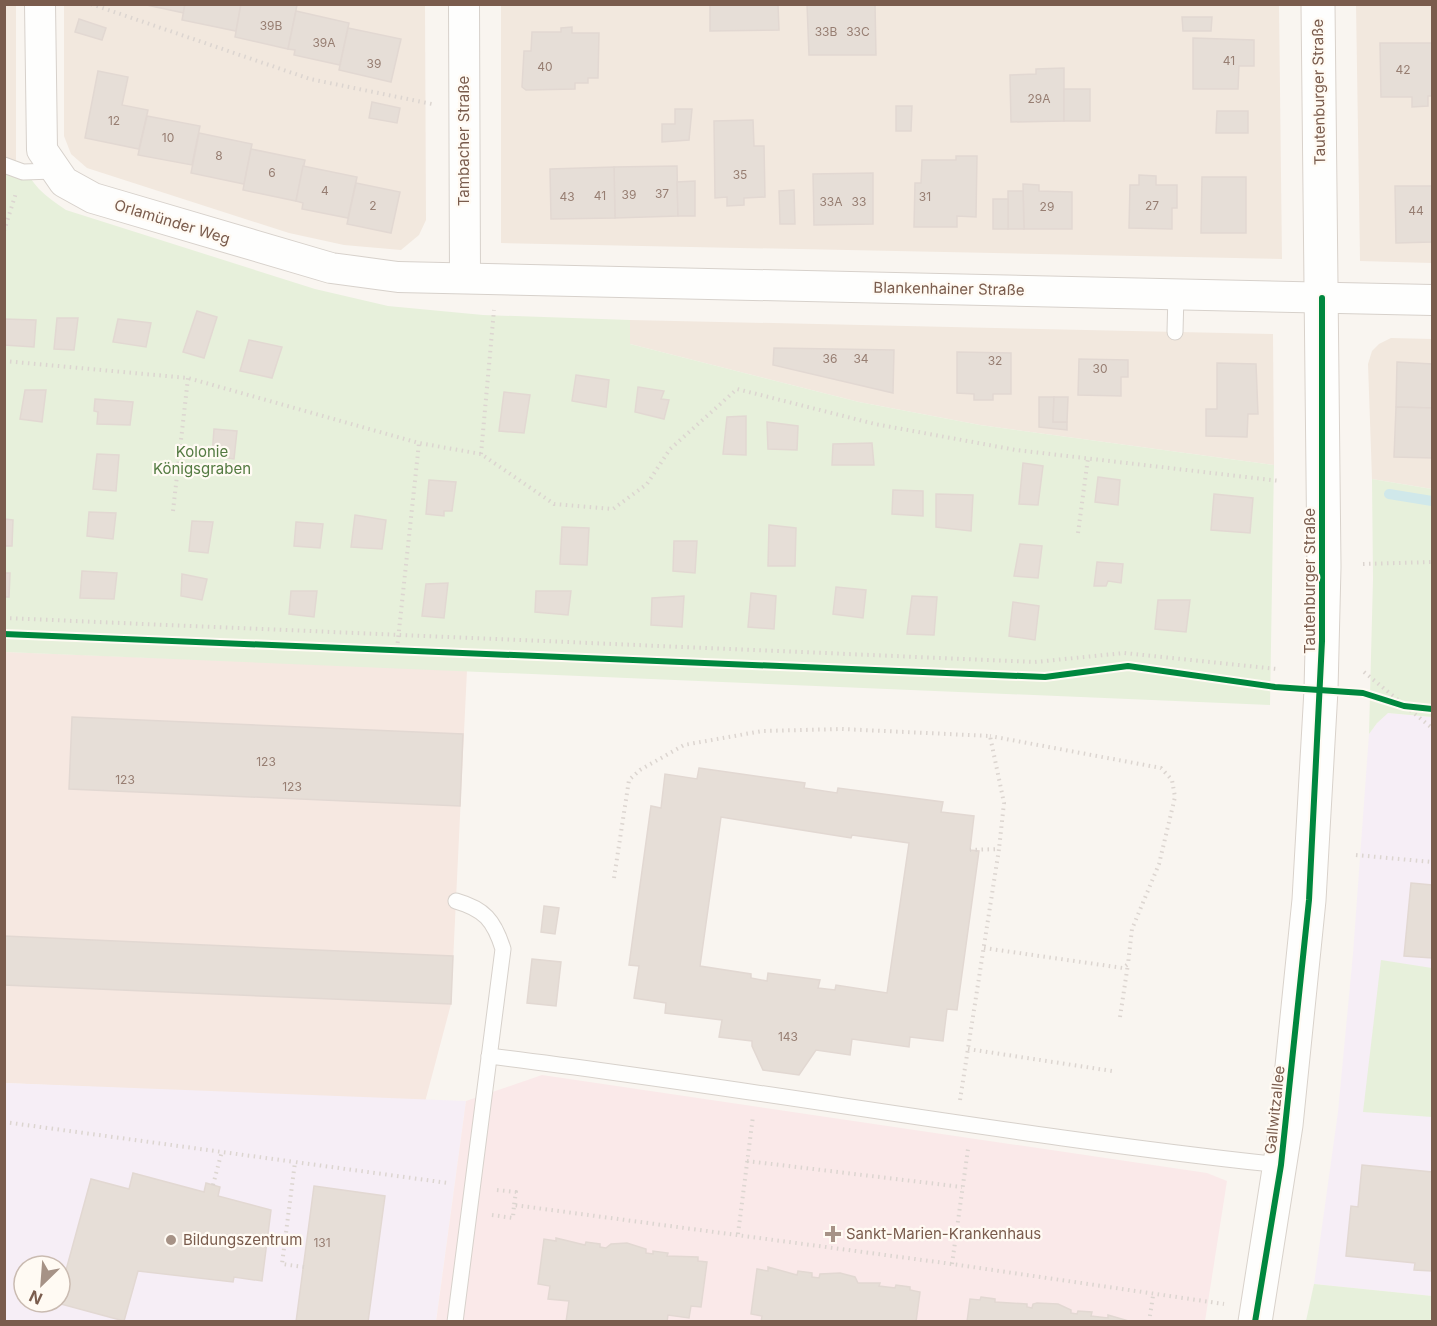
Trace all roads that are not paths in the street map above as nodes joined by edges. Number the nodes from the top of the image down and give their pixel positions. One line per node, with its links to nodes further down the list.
1 (464, 4): 6 (street, Tambacher Straße)
2 (1318, 4): 8 (street, Tautenburger Straße)
3 (36, 5): 5 (street, Orlamünder Weg)
4 (4, 165): 5 (lane)
5 (54, 171): 6 (street, Orlamünder Weg)
6 (465, 278): 7 (street, Blankenhainer Straße)
7 (1176, 294): 8 (street, Blankenhainer Straße); 10 (lane)
8 (1322, 297): 9 (street, Blankenhainer Straße); 11 (street, Tautenburger Straße)
9 (1432, 300)
10 (1175, 332)
11 (1309, 900): 14 (street, Gallwitzallee)
12 (456, 901): 13 (lane)
13 (489, 1056): 14 (lane); 16 (lane)
14 (1281, 1165): 15 (street, Gallwitzallee)
15 (1256, 1315)
16 (455, 1322)

